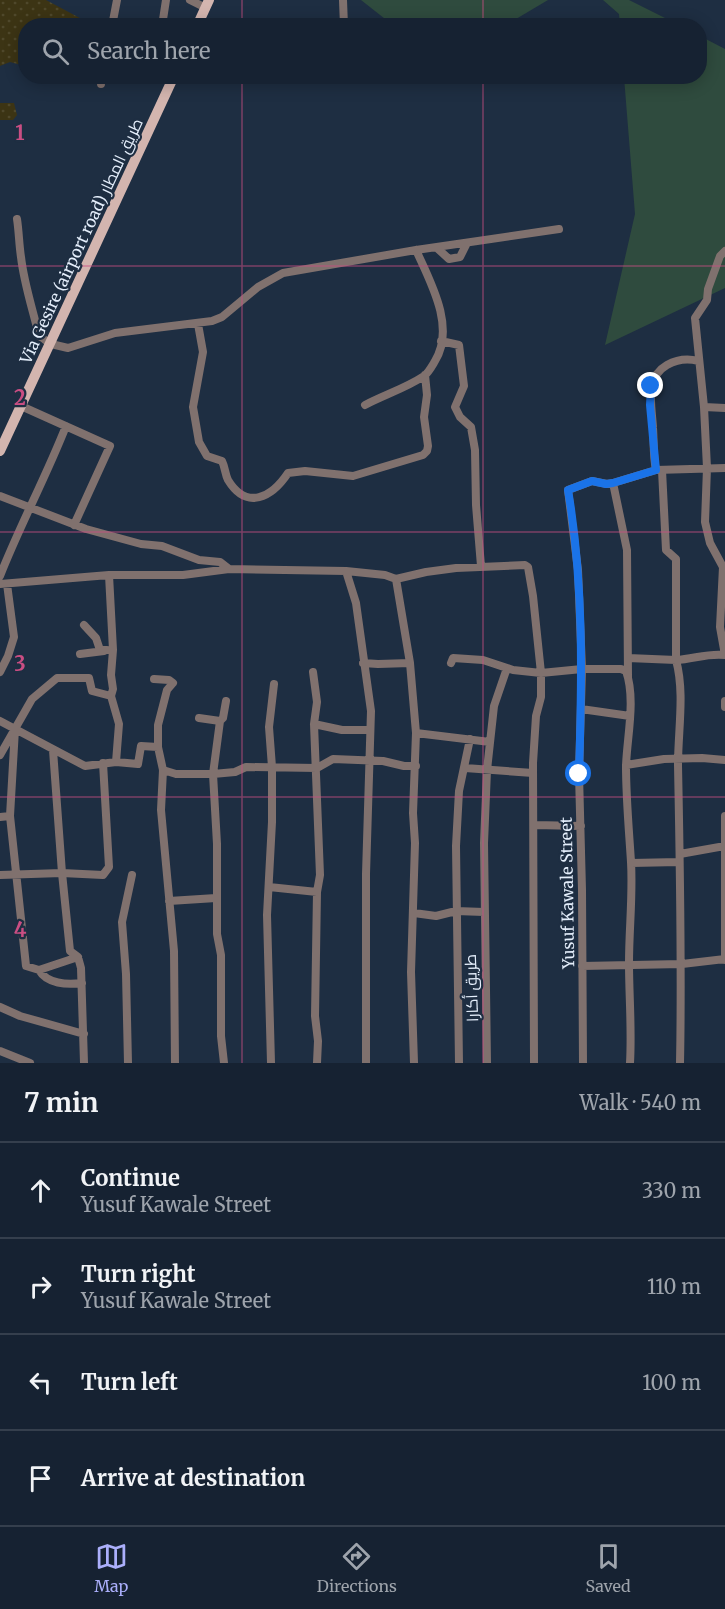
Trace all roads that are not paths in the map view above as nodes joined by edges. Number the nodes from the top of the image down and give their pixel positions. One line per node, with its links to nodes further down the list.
1 (117, 0): 6 (street)
2 (166, 0): 7 (street)
3 (190, 0): 5 (street)
4 (343, 0): 9 (street)
5 (207, 4): 8 (main road)
6 (114, 18)
7 (163, 18)
8 (201, 18)
9 (344, 18)
10 (170, 84): 17 (main road, Via Gesire (airport road) طريق المطار)
11 (17, 219): 17 (street)
12 (559, 229): 13 (street)
13 (416, 250): 15 (street); 16 (street)
14 (725, 251): 18 (street)
15 (198, 324): 17 (street); 19 (street)
16 (441, 341): 19 (street); 33 (street)
17 (51, 344): 21 (main road, Via Gesire (airport road) طريق المطار)
18 (698, 361): 22 (street); 28 (street)
19 (425, 375): 20 (street)
20 (365, 405)
21 (21, 406): 24 (street); 25 (main road, Via Gesire (airport road) طريق المطار)
22 (704, 407): 23 (street); 26 (street)
23 (725, 408)
24 (66, 426): 31 (street); 32 (street)
25 (0, 451)
26 (707, 468): 27 (street, Yusuf Kawale Street); 28 (street, Yusuf Kawale Street); 34 (street)
27 (725, 468)
28 (659, 470): 29 (street, Yusuf Kawale Street); 46 (street)
29 (613, 483): 45 (street); 51 (street, Yusuf Kawale Street)
30 (0, 496): 31 (street)
31 (30, 508): 32 (street); 38 (street)
32 (74, 525): 35 (street)
33 (480, 566): 39 (street); 54 (street)
34 (724, 567): 44 (street)
35 (229, 568): 36 (street); 37 (street)
36 (346, 571): 39 (street); 47 (street)
37 (109, 575): 40 (street); 42 (street)
38 (0, 576)
39 (396, 579): 48 (street)
40 (4, 584): 52 (street)
41 (84, 625): 42 (street)
42 (110, 650): 43 (street); 58 (street)
43 (80, 654)
44 (725, 655): 46 (street)
45 (628, 658): 46 (street); 55 (street)
46 (676, 660): 76 (street)
47 (363, 663): 48 (street); 69 (street)
48 (410, 663): 70 (street)
49 (451, 663): 50 (street)
50 (507, 668): 54 (street); 72 (street, طريق أكارا)
51 (582, 669): 54 (street); 55 (street); 62 (street, Yusuf Kawale Street)
52 (0, 672)
53 (313, 672): 67 (street)
54 (541, 673): 88 (street)
55 (628, 677): 63 (street)
56 (154, 679): 73 (street)
57 (274, 684): 83 (street)
58 (111, 696): 68 (street); 79 (street)
59 (226, 700): 66 (street)
60 (725, 701): 61 (street)
61 (725, 707)
62 (581, 709): 63 (street); 94 (street, Yusuf Kawale Street)
63 (630, 716): 81 (street)
64 (199, 718): 66 (street)
65 (0, 720): 68 (street)
66 (220, 721): 89 (street)
67 (314, 724): 69 (street); 84 (street)
68 (15, 729): 74 (street); 75 (street); 90 (street)
69 (369, 730): 78 (street)
70 (416, 733): 71 (street); 82 (street)
71 (470, 739): 72 (street); 85 (street)
72 (490, 742): 87 (street, طريق أكارا)
73 (158, 747): 79 (street); 86 (street)
74 (53, 750): 80 (street); 99 (street)
75 (0, 755)
76 (678, 759): 77 (street); 81 (street); 96 (street)
77 (725, 760)
78 (369, 761): 82 (street); 84 (street); 126 (street)
79 (116, 762): 80 (street)
80 (102, 763): 99 (street)
81 (626, 765): 97 (street)
82 (416, 766): 108 (street)
83 (272, 767): 84 (street); 89 (street); 102 (street)
84 (317, 768): 103 (street)
85 (465, 768): 87 (street); 106 (street)
86 (163, 770): 89 (street); 105 (street)
87 (487, 770): 88 (street); 107 (street, طريق أكارا)
88 (533, 773): 93 (street)
89 (213, 774): 104 (street)
90 (10, 816): 92 (street); 98 (street)
91 (725, 816): 95 (street)
92 (0, 817)
93 (535, 825): 94 (street); 130 (street)
94 (581, 826): 113 (street, Yusuf Kawale Street)
95 (725, 846): 96 (street); 110 (street)
96 (680, 858): 97 (street); 112 (street)
97 (631, 863): 111 (street)
98 (17, 873): 99 (street); 100 (street); 114 (street)
99 (62, 873): 109 (street)
100 (0, 874)
101 (132, 875): 121 (street)
102 (269, 887): 103 (street); 124 (street)
103 (317, 892): 125 (street)
104 (216, 898): 105 (street); 123 (street)
105 (169, 901): 122 (street)
106 (456, 911): 107 (street); 108 (street); 128 (street)
107 (484, 912): 129 (street, طريق أكارا)
108 (414, 913): 127 (street)
109 (78, 957): 114 (street); 115 (street)
110 (725, 960): 112 (street)
111 (629, 964): 112 (street); 113 (street); 132 (street)
112 (682, 964): 133 (street)
113 (582, 966): 131 (street, Yusuf Kawale Street)
114 (39, 970): 115 (street)
115 (82, 983): 117 (street)
116 (0, 1007): 117 (street)
117 (84, 1034): 120 (street)
118 (0, 1051): 119 (street)
119 (30, 1063)
120 (84, 1063)
121 (128, 1063)
122 (175, 1063)
123 (224, 1063)
124 (271, 1063)
125 (317, 1063)
126 (366, 1063)
127 (414, 1063)
128 (459, 1063)
129 (487, 1063)
130 (534, 1063)
131 (583, 1063)
132 (630, 1063)
133 (680, 1063)

